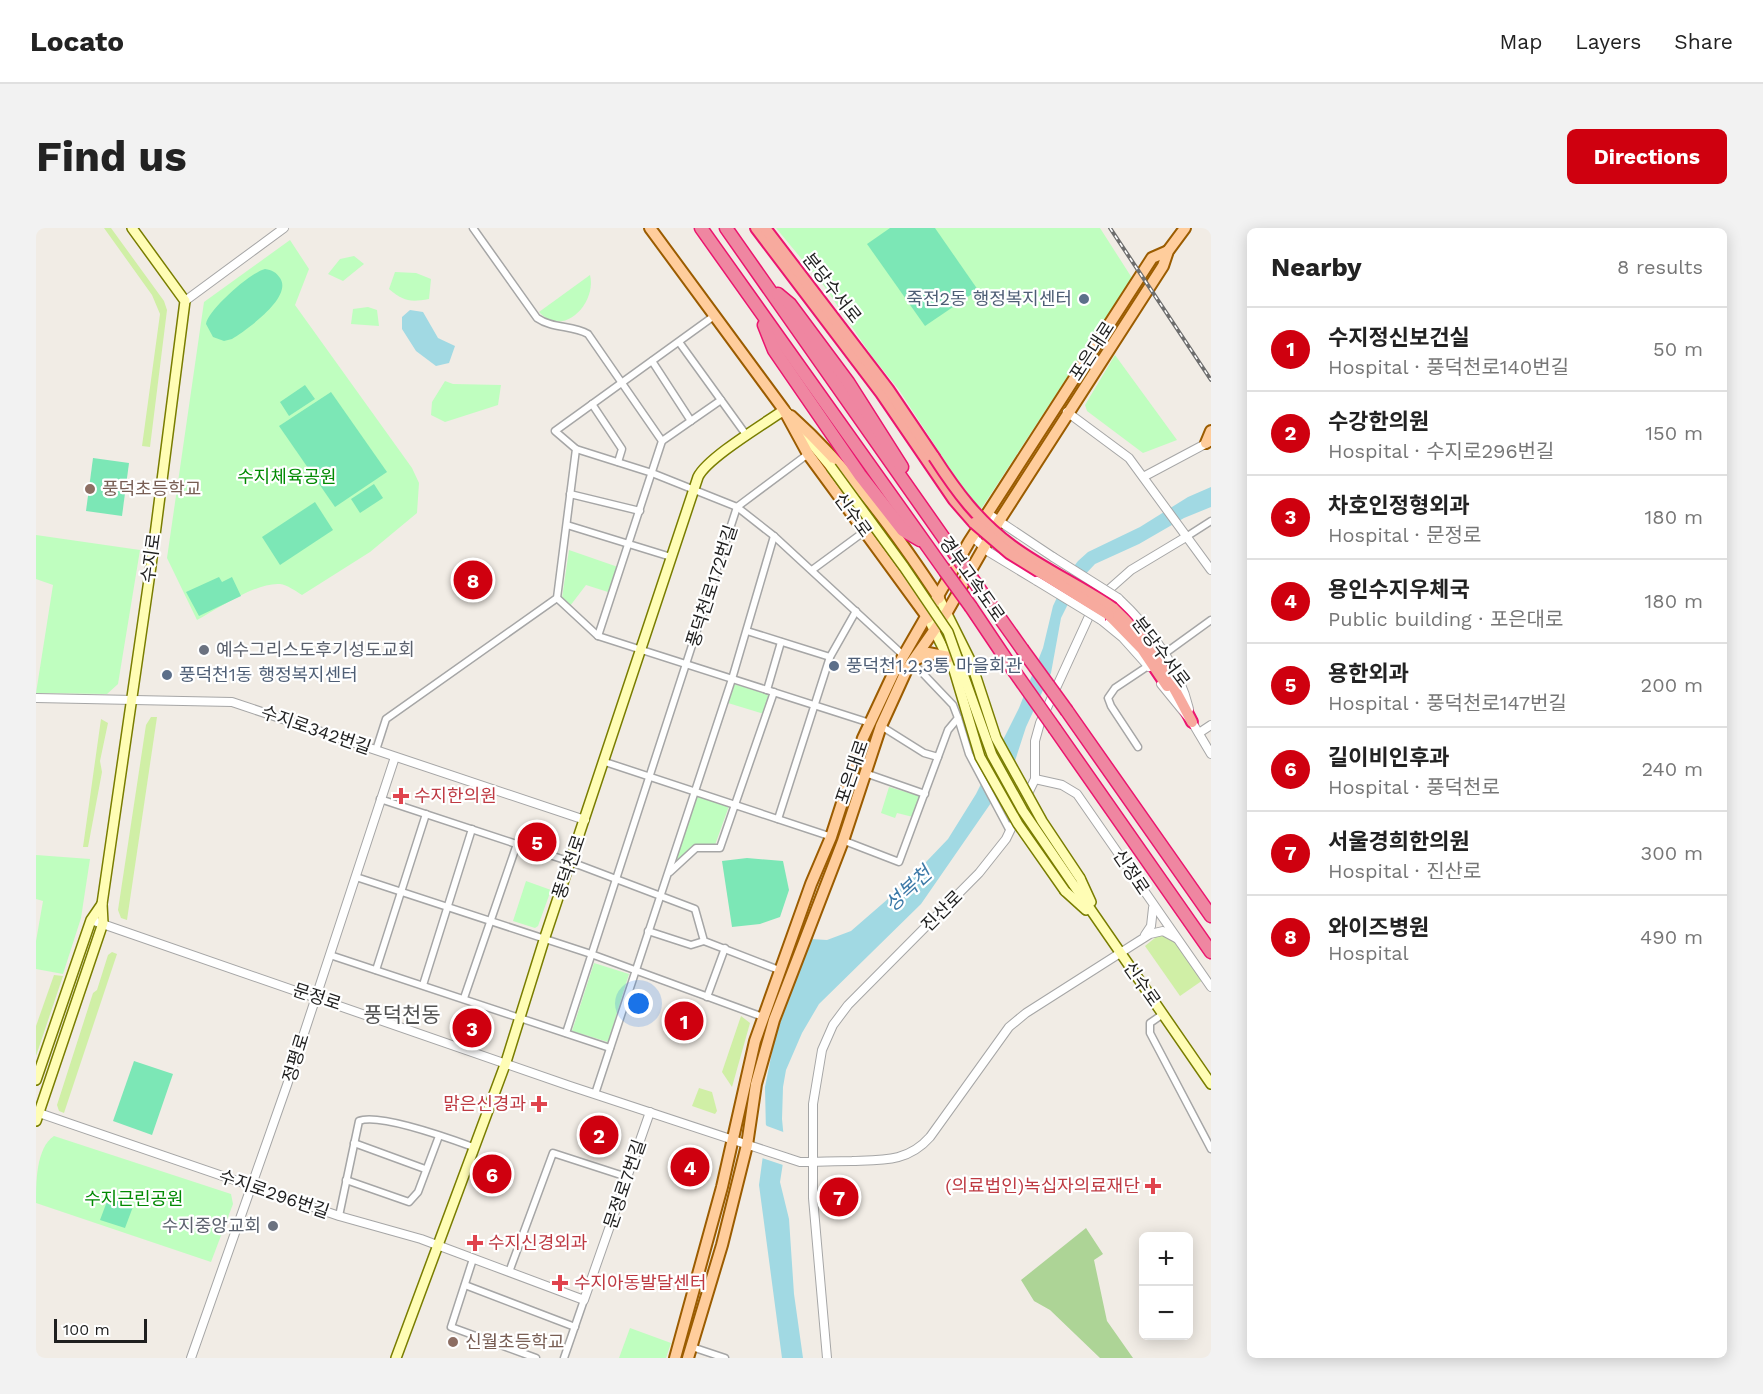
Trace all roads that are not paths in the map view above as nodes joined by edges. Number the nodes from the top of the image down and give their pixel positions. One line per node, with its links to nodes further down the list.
1 (132, 228): 11 (main road)
2 (284, 228): 11 (street)
3 (473, 228): 15 (street)
4 (650, 228): 12 (main road, 신수로)
5 (701, 228): 124 (highway, 경부고속도로, bridge)
6 (726, 228): 113 (highway, 경부고속도로, bridge)
7 (756, 228): 27 (highway, 분당수서로)
8 (765, 228): 27 (highway, 분당수서로)
9 (1185, 228): 10 (main road, 포은대로)
10 (1168, 251): 19 (main road, 포은대로); 35 (main road, 포은대로)
11 (185, 301): 75 (main road, 수지로)
12 (714, 316): 13 (street); 18 (main road, 신수로)
13 (679, 342): 14 (street); 16 (street)
14 (652, 361): 15 (street); 20 (street)
15 (621, 383): 17 (street); 23 (street)
16 (721, 400): 20 (street); 22 (street)
17 (592, 404): 25 (street); 28 (street)
18 (784, 410): 22 (main road, 풍덕천로); 26 (main road, 신수로); 50 (main road, 신수로); 107 (main road, bridge)
19 (1067, 412): 30 (street); 36 (main road, 포은대로)
20 (691, 421): 23 (street)
21 (1211, 431): 24 (main road)
22 (747, 436): 31 (main road, 풍덕천로)
23 (662, 441): 29 (street)
24 (1209, 442): 30 (street)
25 (576, 449): 28 (street); 32 (street)
26 (808, 454): 33 (street); 39 (main road, 신수로)
27 (930, 459): 54 (highway, 분당수서로, bridge)
28 (618, 462): 29 (street)
29 (652, 473): 31 (street); 34 (street)
30 (1144, 476): 42 (street)
31 (694, 489): 33 (street); 46 (main road, 풍덕천로)
32 (570, 494): 34 (street); 38 (street)
33 (737, 507): 40 (street); 70 (street, 풍덕천로172번길)
34 (640, 511): 43 (street)
35 (987, 513): 36 (street); 41 (main road, 포은대로)
36 (999, 521): 44 (street); 45 (main road, 포은대로)
37 (1211, 521): 42 (street, 진산로)
38 (567, 525): 43 (street); 51 (street)
39 (865, 531): 47 (street); 53 (main road, 신수로)
40 (774, 536): 47 (street); 60 (street)
41 (973, 537): 45 (street); 52 (main road, 포은대로)
42 (1186, 537): 49 (street); 90 (street, 진산로)
43 (629, 544): 46 (street); 61 (street)
44 (1033, 545): 48 (street); 54 (street, bridge)
45 (984, 547): 48 (street); 56 (main road, 포은대로)
46 (671, 557): 65 (main road, 풍덕천로)
47 (812, 570): 55 (street)
48 (1019, 570): 54 (street, bridge)
49 (1211, 570)
50 (932, 588): 52 (main road, 신수로); 53 (main road)
51 (557, 598): 61 (street); 83 (street)
52 (939, 598): 56 (main road); 57 (main road, 포은대로)
53 (915, 600): 57 (main road, 신수로); 62 (main road)
54 (1110, 610): 66 (street); 71 (street); 78 (highway, 분당수서로)
55 (856, 611): 67 (street); 69 (street)
56 (947, 612): 59 (main road, 포은대로); 107 (main road, bridge)
57 (928, 618): 59 (main road); 62 (main road, 포은대로)
58 (1211, 620): 66 (street)
59 (935, 629): 63 (main road, 포은대로); 68 (main road)
60 (747, 631): 64 (street); 72 (street)
61 (598, 636): 65 (street, 풍덕천로172번길)
62 (915, 637): 63 (main road); 69 (main road, 포은대로)
63 (926, 641): 69 (main road, 포은대로)
64 (782, 642): 67 (street); 73 (street)
65 (640, 650): 70 (street, 풍덕천로172번길); 87 (main road, 풍덕천로)
66 (1164, 654): 78 (street)
67 (830, 657): 76 (street)
68 (949, 657): 69 (main road); 115 (main road, bridge)
69 (908, 659): 77 (street); 79 (main road, 포은대로)
70 (686, 664): 72 (street, 풍덕천로172번길); 89 (street)
71 (1148, 666): 78 (street); 82 (street)
72 (732, 679): 73 (street, 풍덕천로172번길); 91 (street)
73 (770, 691): 76 (street, 풍덕천로172번길); 94 (street)
74 (36, 698): 75 (street, 수지로342번길)
75 (131, 700): 83 (street, 수지로342번길); 110 (main road, 수지로)
76 (814, 705): 79 (street, 풍덕천로172번길); 96 (street)
77 (958, 718): 86 (street); 99 (street)
78 (1192, 722): 81 (street)
79 (875, 725): 86 (street, 포은대로); 88 (main road, 포은대로); 100 (main road, 포은대로)
80 (1211, 725): 81 (street)
81 (1199, 733): 84 (street)
82 (1138, 747)
83 (376, 750): 85 (street, 수지로342번길)
84 (1211, 754)
85 (395, 757): 93 (street, 정평로); 97 (street, 수지로342번길)
86 (938, 758): 92 (street)
87 (605, 762): 89 (street); 97 (main road, 풍덕천로)
88 (865, 773): 92 (street, 포은대로); 101 (main road, 포은대로)
89 (651, 777): 91 (street); 106 (street)
90 (1035, 779): 99 (street, 진산로); 111 (street, 신정로)
91 (695, 792): 94 (street); 104 (street)
92 (925, 794): 101 (street)
93 (380, 799): 95 (street); 105 (street, 정평로)
94 (735, 805): 96 (street); 104 (street)
95 (426, 814): 98 (street); 108 (street)
96 (778, 819): 100 (street)
97 (585, 820): 103 (main road, 풍덕천로)
98 (472, 829): 102 (street); 112 (street)
99 (1010, 831): 153 (street, 진산로)
100 (831, 837): 101 (street); 129 (main road, 포은대로)
101 (843, 841): 150 (main road, 포은대로)
102 (517, 844): 103 (street); 117 (street)
103 (570, 862): 106 (street); 120 (main road, 풍덕천로)
104 (666, 875): 109 (street)
105 (356, 877): 108 (street); 127 (street, 정평로)
106 (618, 880): 109 (street); 126 (street)
107 (1077, 881): 115 (main road, 신수로)
108 (402, 892): 112 (street); 128 (street)
109 (659, 895): 118 (street); 122 (street)
110 (102, 904): 114 (main road, 수지로); 116 (main road, 수지로)
111 (1152, 904): 119 (street, 신정로); 121 (street)
112 (449, 908): 117 (street); 131 (street)
113 (1211, 916)
114 (92, 920): 116 (street, 문정로); 142 (main road, 수지로)
115 (1099, 921): 125 (main road, 신수로)
116 (103, 923): 133 (street, 문정로); 146 (main road, 수지로)
117 (490, 923): 120 (street); 134 (street)
118 (648, 931): 122 (street); 130 (street)
119 (1176, 938): 121 (street); 132 (street, 신정로)
120 (544, 939): 126 (street); 137 (main road, 풍덕천로)
121 (1141, 940): 125 (street, 문정로)
122 (704, 941): 123 (street)
123 (725, 948): 129 (street); 135 (street)
124 (1211, 952)
125 (1120, 953): 136 (main road, 신수로); 153 (street, 문정로)
126 (591, 954): 130 (street); 139 (street)
127 (330, 955): 128 (street); 133 (street, 정평로)
128 (376, 970): 131 (street)
129 (779, 970): 138 (main road, 포은대로)
130 (635, 971): 135 (street); 140 (street)
131 (423, 985): 134 (street)
132 (1211, 987)
133 (315, 996): 141 (street, 문정로); 157 (street, 정평로)
134 (464, 998): 137 (street)
135 (707, 998): 138 (street)
136 (1163, 1014): 143 (main road, 신수로); 152 (street)
137 (519, 1017): 139 (street); 141 (main road, 풍덕천로)
138 (763, 1017): 148 (main road, 포은대로)
139 (566, 1033): 140 (street)
140 (610, 1048): 144 (street)
141 (506, 1062): 144 (street, 문정로); 151 (main road, 풍덕천로)
142 (36, 1080)
143 (1211, 1084)
144 (595, 1094): 145 (street, 문정로)
145 (650, 1112): 148 (street, 문정로); 155 (street, 문정로7번길)
146 (37, 1115): 157 (street, 수지로296번길)
147 (439, 1136): 149 (street); 151 (street); 154 (street)
148 (732, 1140): 150 (street, 문정로); 171 (main road, 포은대로)
149 (354, 1143): 154 (street); 156 (street)
150 (747, 1145): 153 (street, 문정로); 165 (main road, 포은대로)
151 (473, 1147): 159 (main road, 풍덕천로)
152 (1211, 1149)
153 (815, 1162): 173 (street, 진산로)
154 (425, 1169): 156 (street)
155 (627, 1178): 161 (street); 163 (street, 문정로7번길)
156 (346, 1180): 158 (street)
157 (251, 1185): 158 (street, 수지로296번길); 167 (street, 정평로)
158 (339, 1216): 159 (street, 수지로296번길)
159 (438, 1245): 160 (street, 수지로296번길); 168 (main road, 풍덕천로)
160 (473, 1258): 161 (street, 수지로296번길); 162 (street)
161 (509, 1272): 163 (street, 수지로296번길)
162 (465, 1285): 164 (street); 166 (street)
163 (584, 1300): 164 (street, 문정로7번길)
164 (574, 1327): 170 (street, 문정로7번길)
165 (690, 1353): 172 (street)
166 (526, 1356): 169 (street)
167 (191, 1358)
168 (396, 1358)
169 (536, 1358)
170 (564, 1358)
171 (675, 1358)
172 (725, 1358)
173 (827, 1358)

